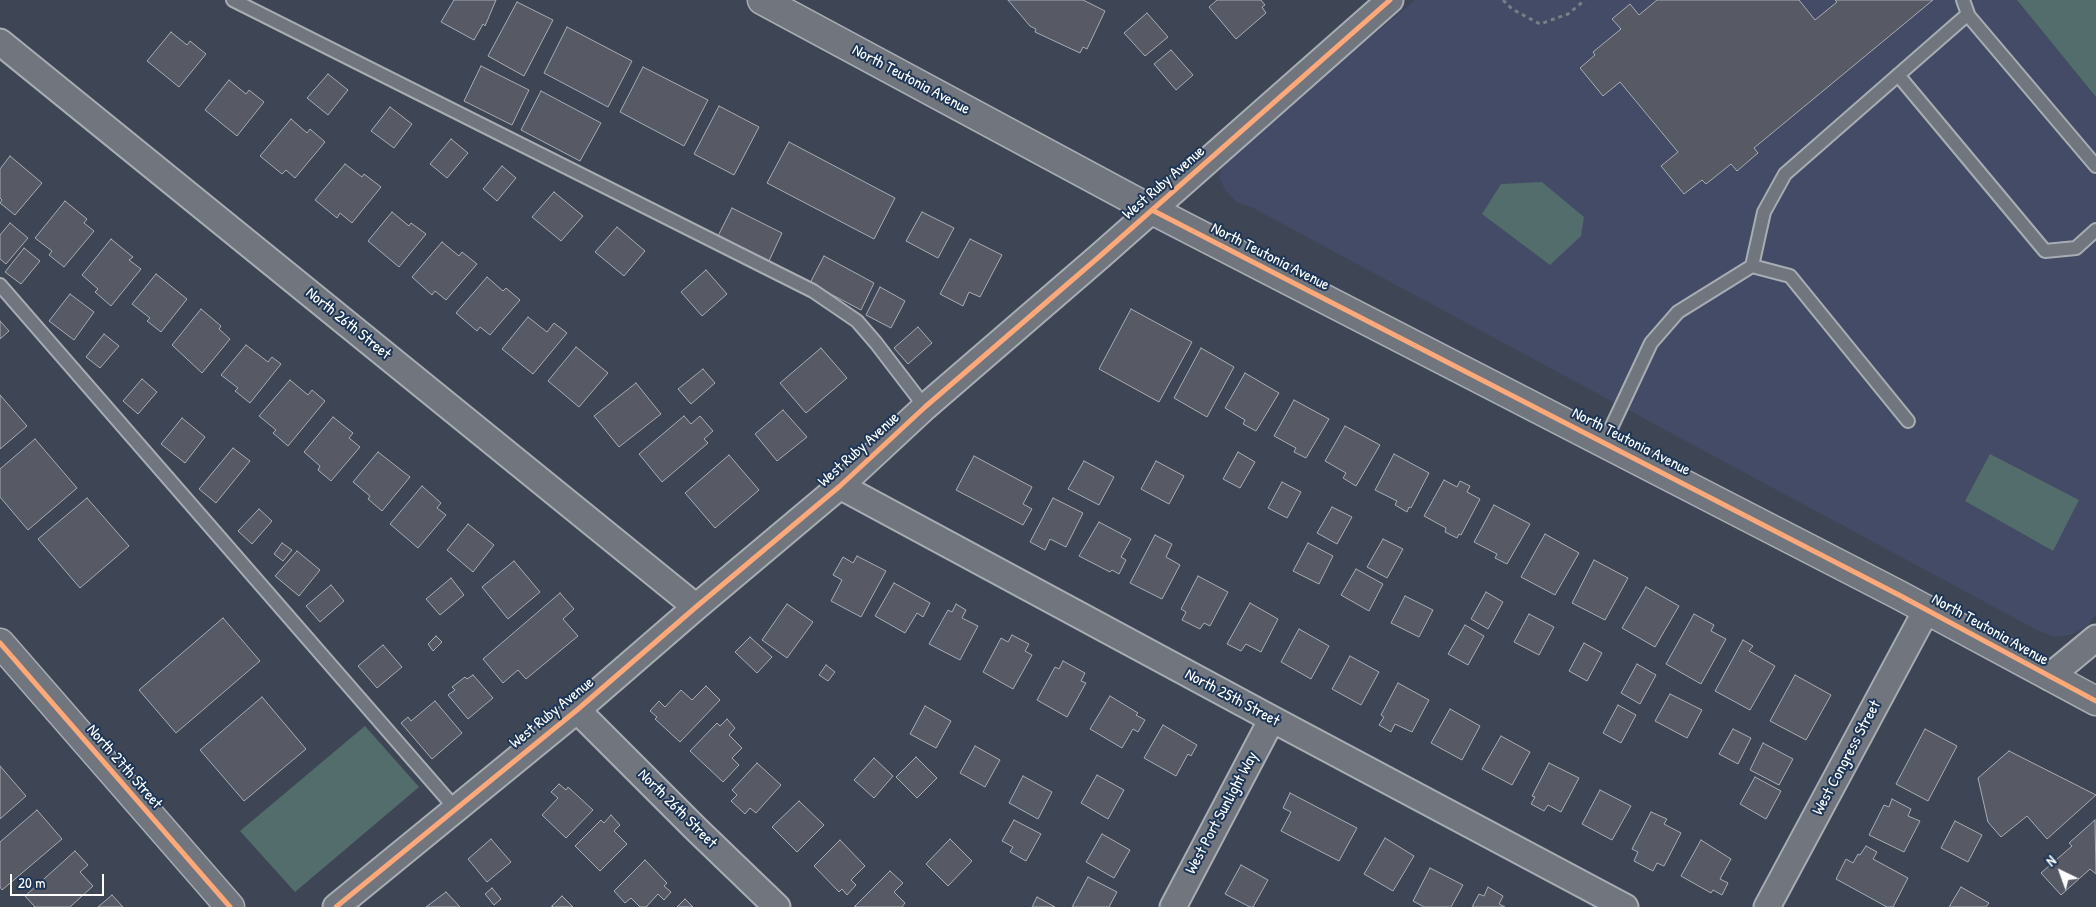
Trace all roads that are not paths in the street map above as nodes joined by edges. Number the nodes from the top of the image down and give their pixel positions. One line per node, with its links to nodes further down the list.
1 (233, 0): 13 (lane)
2 (762, 0): 9 (main road, North Teutonia Avenue)
3 (1963, 0): 5 (lane)
4 (1374, 5): 9 (street, West Ruby Avenue)
5 (1967, 14): 7 (lane); 8 (lane)
6 (0, 42): 17 (street, North 26th Street)
7 (1898, 75): 10 (lane); 11 (lane)
8 (2096, 166)
9 (1152, 210): 13 (street, West Ruby Avenue); 15 (main road, North Teutonia Avenue)
10 (2096, 230)
11 (1752, 266): 14 (lane); 15 (lane)
12 (0, 285): 25 (lane)
13 (925, 407): 16 (street, West Ruby Avenue)
14 (1908, 421)
15 (1604, 443): 18 (main road, North Teutonia Avenue)
16 (840, 486): 17 (street, West Ruby Avenue); 24 (street, North 25th Street)
17 (696, 607): 23 (street, West Ruby Avenue)
18 (1927, 609): 21 (main road, North Teutonia Avenue); 31 (street, West Congress Street)
19 (2096, 638): 21 (street)
20 (0, 642): 26 (main road, North 27th Street)
21 (2049, 677): 22 (main road, North Teutonia Avenue)
22 (2096, 701)
23 (577, 710): 25 (street, West Ruby Avenue); 28 (street, North 26th Street)
24 (1272, 719): 29 (street, West Port Sunlight Way); 30 (street, North 25th Street)
25 (455, 808): 27 (street, West Ruby Avenue)
26 (230, 907)
27 (336, 907)
28 (777, 907)
29 (1173, 907)
30 (1625, 907)
31 (1767, 907)

